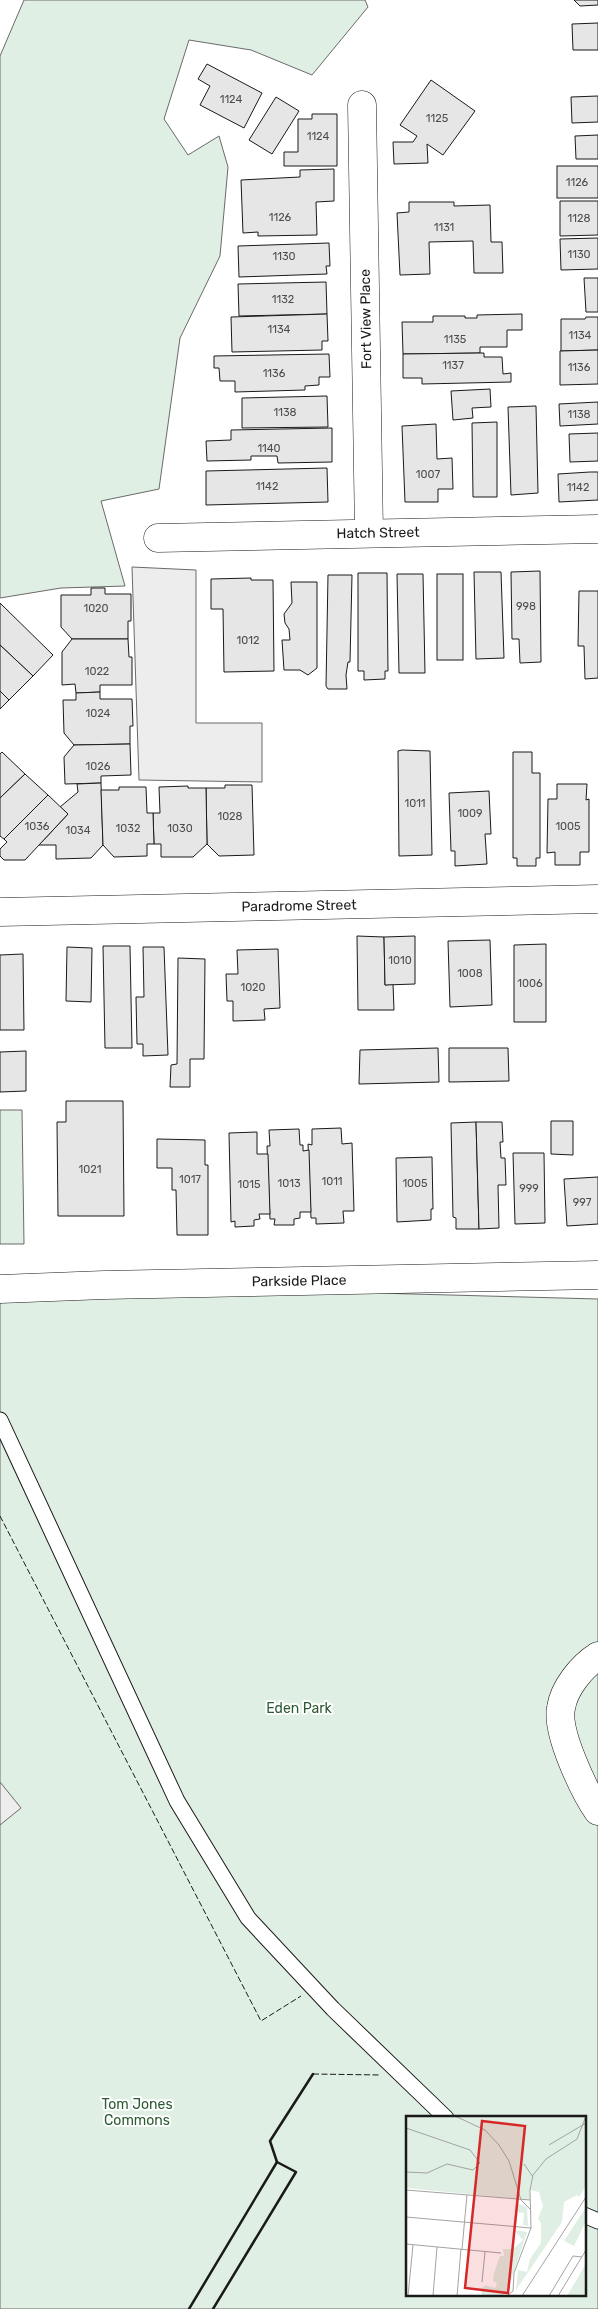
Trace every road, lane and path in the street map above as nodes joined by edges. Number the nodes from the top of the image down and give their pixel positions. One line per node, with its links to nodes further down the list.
1 (362, 105): 3 (street, Fort View Place)
2 (598, 529): 3 (street, Hatch Street)
3 (369, 533): 4 (street, Hatch Street)
4 (158, 538)
5 (598, 900): 6 (street, Paradrome Street)
6 (0, 912)
7 (598, 1275): 8 (street, Parkside Place)
8 (0, 1289)
9 (0, 1420): 12 (lane)
10 (598, 1656): 11 (street)
11 (598, 1811)
12 (444, 2116)
13 (586, 2216): 14 (lane)
14 (598, 2221)

